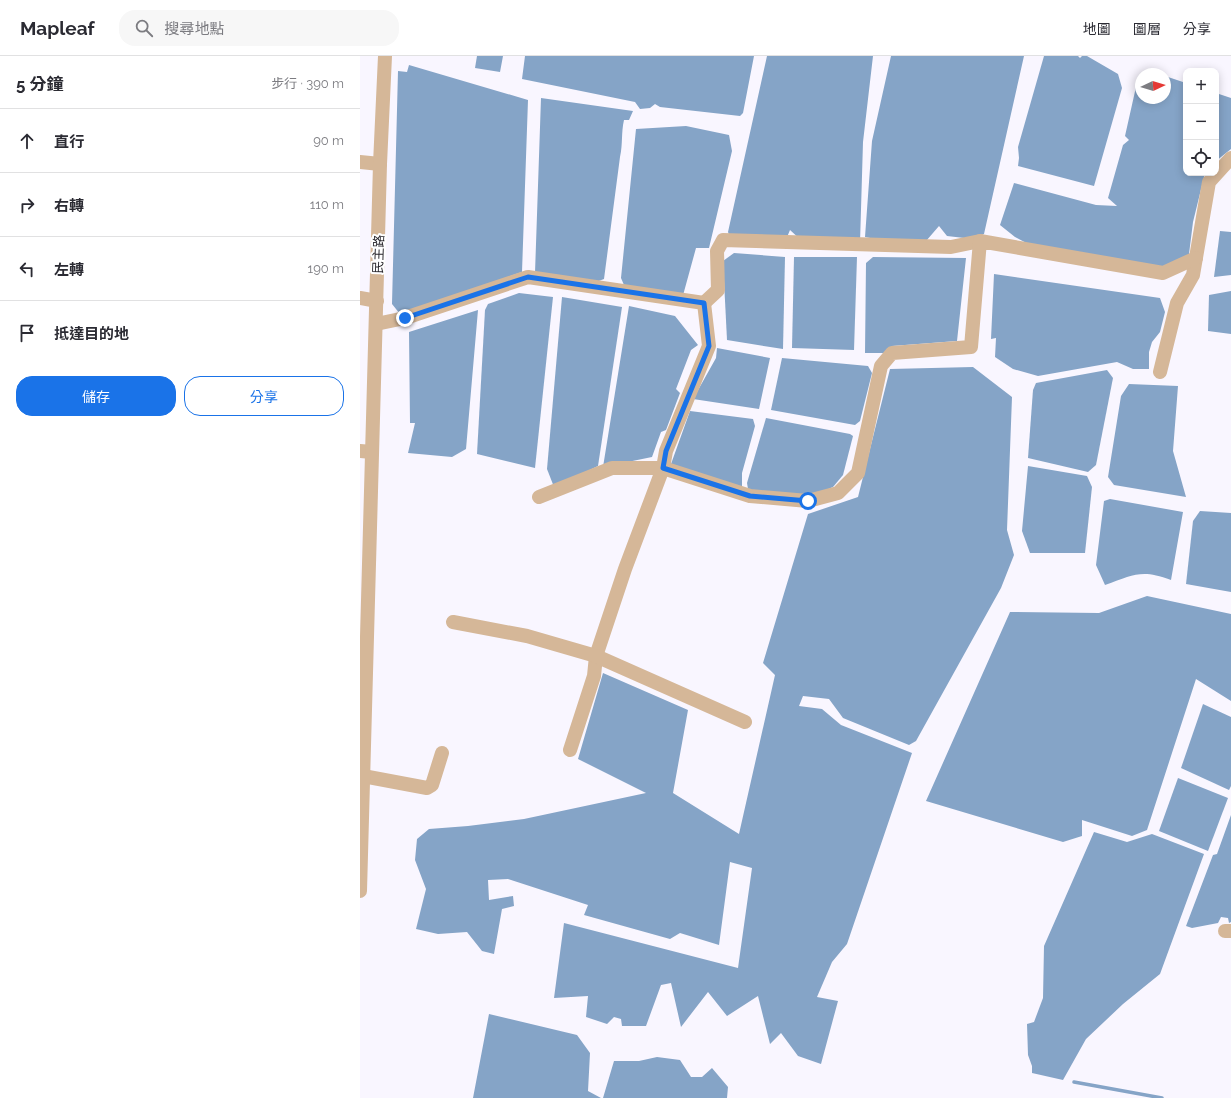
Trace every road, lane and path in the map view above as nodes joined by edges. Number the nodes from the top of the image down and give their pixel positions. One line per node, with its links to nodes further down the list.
1 (385, 56): 4 (street, 民主路)
2 (1231, 158): 6 (street)
3 (360, 162): 4 (street)
4 (380, 164): 8 (street, 民主路)
5 (980, 242): 6 (street); 9 (street); 13 (street)
6 (1196, 258): 11 (street)
7 (360, 298): 8 (street)
8 (376, 301): 10 (street, 民主路)
9 (704, 303): 10 (street); 13 (street)
10 (376, 324): 12 (street, 民主路)
11 (1160, 372)
12 (366, 452): 15 (street, 民主路)
13 (663, 468): 14 (street); 17 (street)
14 (539, 497)
15 (364, 596): 21 (street, 民主路)
16 (452, 622): 17 (street)
17 (596, 656): 18 (street); 19 (street)
18 (745, 722)
19 (570, 750)
20 (442, 753): 21 (street)
21 (363, 776): 22 (street, 民主路)
22 (360, 891)

